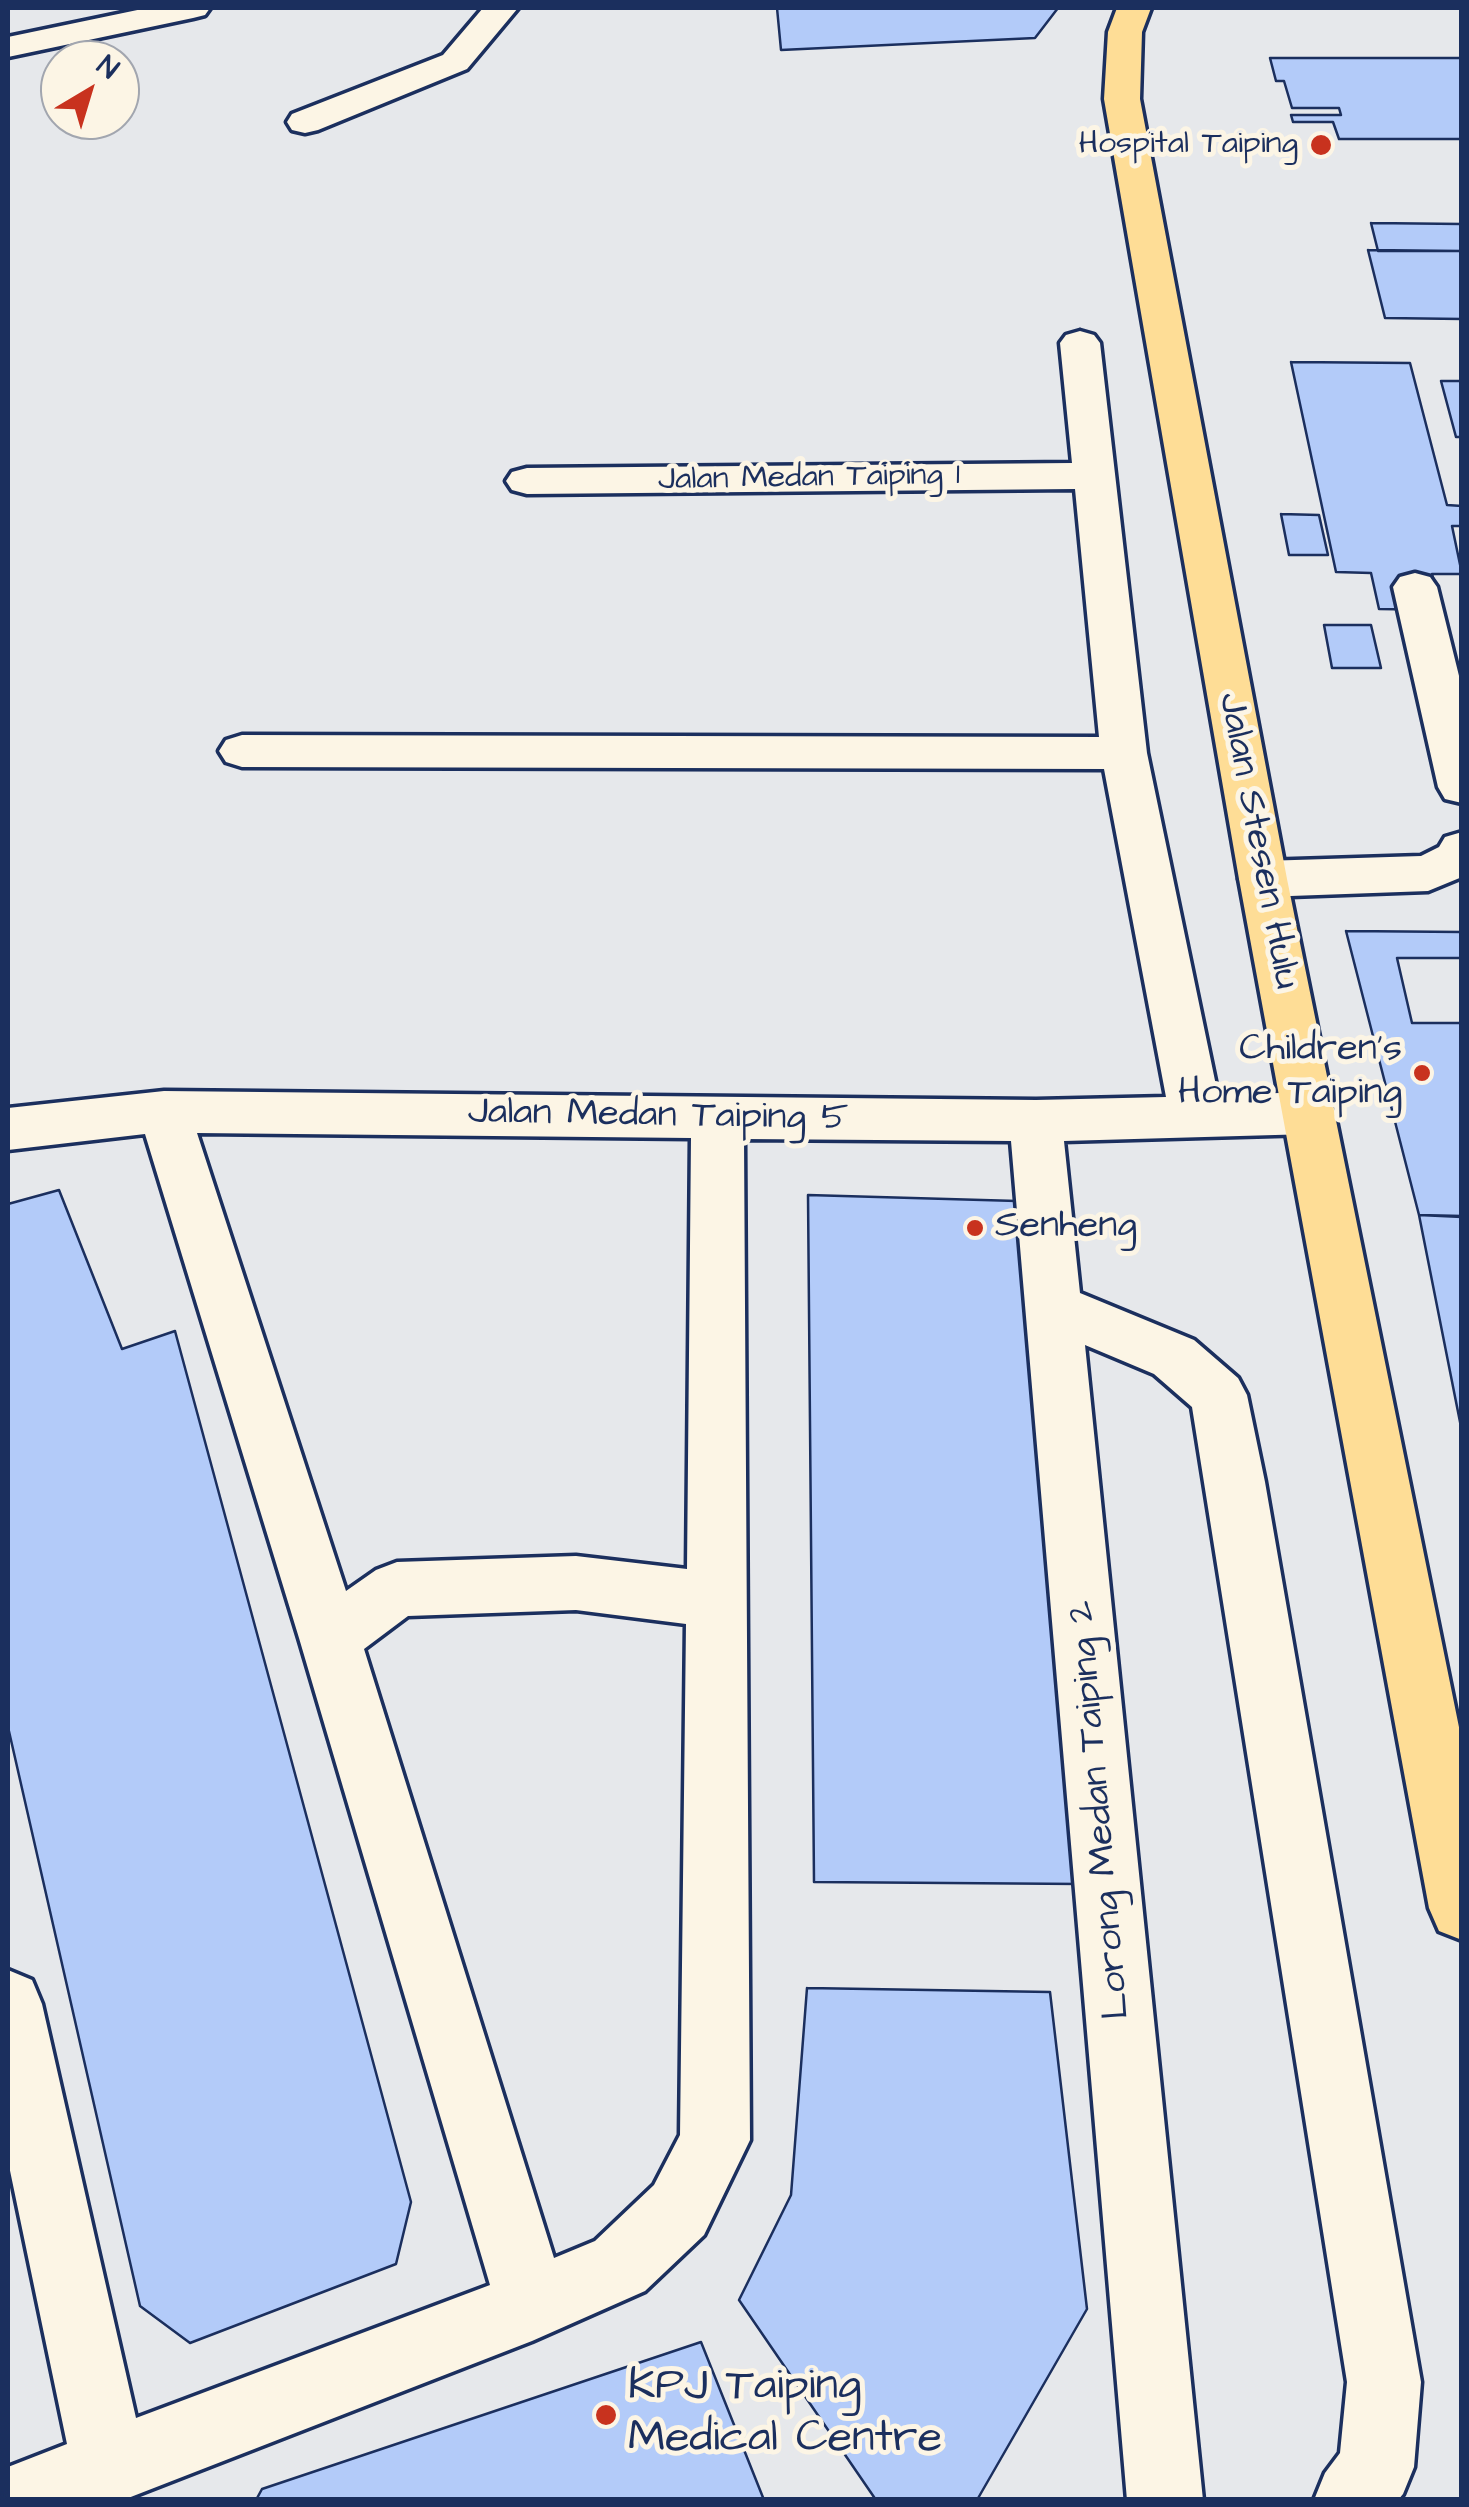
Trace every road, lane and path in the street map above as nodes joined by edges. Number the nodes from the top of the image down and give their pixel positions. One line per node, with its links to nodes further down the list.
1 (193, 8): 4 (street)
2 (501, 8): 5 (street)
3 (1134, 8): 14 (main road, Jalan Stesen Hulu)
4 (8, 47)
5 (305, 122)
6 (1080, 343): 7 (street)
7 (1092, 476): 8 (street, Jalan Medan Taiping 1); 11 (street)
8 (527, 482)
9 (1415, 587): 12 (street)
10 (242, 751): 11 (street)
11 (1124, 753): 17 (street)
12 (1462, 787)
13 (1462, 848): 14 (street)
14 (1263, 879): 16 (main road, Jalan Stesen Hulu)
15 (164, 1112): 18 (street, Jalan Medan Taiping 5); 20 (street, Jalan Medan Taiping 5); 23 (street)
16 (1310, 1113): 17 (street, Jalan Medan Taiping 5); 24 (main road, Jalan Stesen Hulu)
17 (1196, 1114): 19 (street, Jalan Medan Taiping 5)
18 (718, 1118): 19 (street, Jalan Medan Taiping 5); 22 (street)
19 (1036, 1121): 21 (street, Lorong Medan Taiping 2)
20 (8, 1129)
21 (1054, 1307): 29 (street, Lorong Medan Taiping 2); 30 (street)
22 (715, 1600): 23 (street); 26 (street)
23 (330, 1638): 26 (street)
24 (1462, 1908)
25 (8, 2004): 27 (street)
26 (532, 2305): 27 (street)
27 (110, 2467): 28 (street)
28 (19, 2500)
29 (1165, 2500)
30 (1352, 2500)

